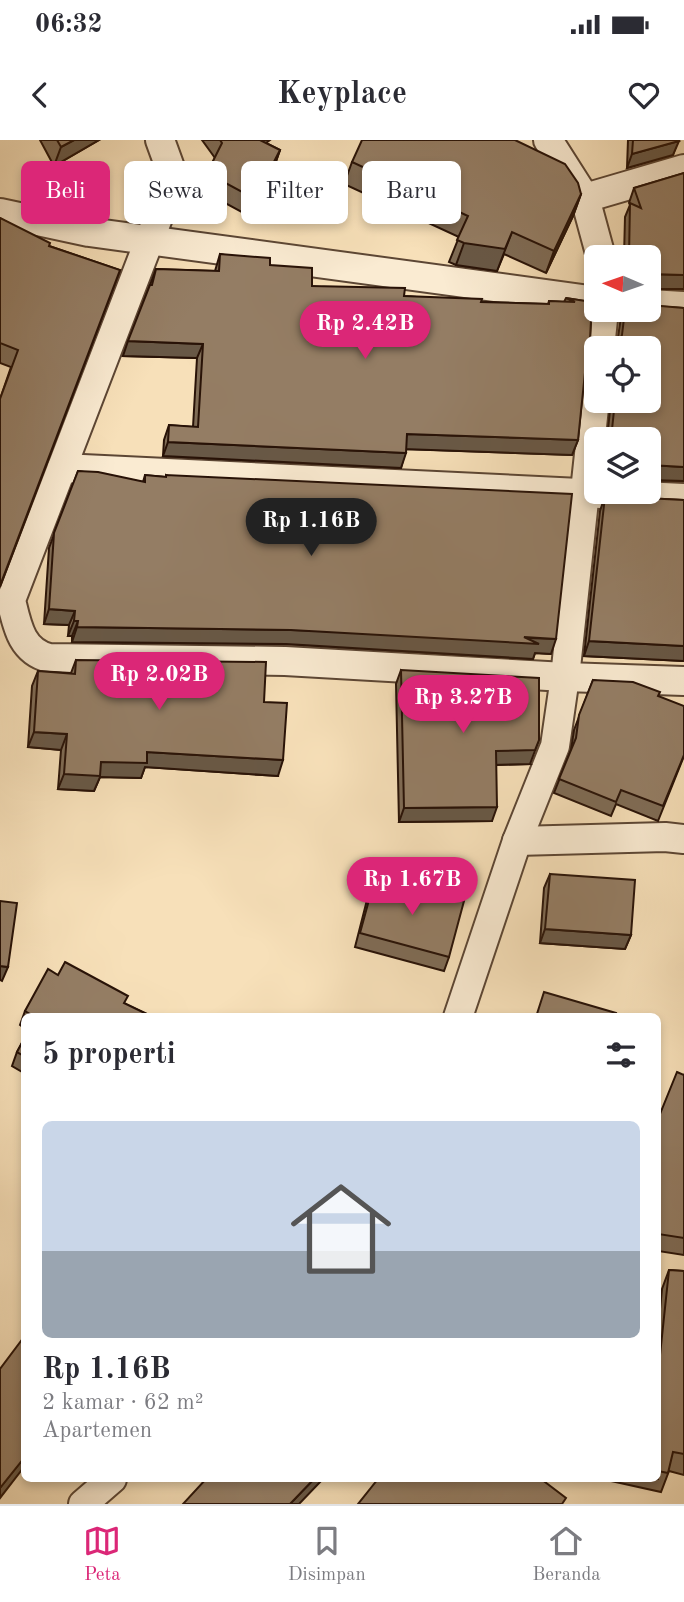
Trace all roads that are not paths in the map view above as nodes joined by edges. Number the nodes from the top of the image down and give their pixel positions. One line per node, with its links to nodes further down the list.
1 (160, 140): 6 (street)
2 (548, 140): 4 (street)
3 (684, 169): 4 (street)
4 (585, 198): 7 (street)
5 (0, 213): 6 (street)
6 (150, 240): 8 (street); 11 (street)
7 (598, 245)
8 (584, 300)
9 (662, 305): 10 (street)
10 (684, 306)
11 (62, 468): 12 (street); 15 (street)
12 (584, 494): 15 (street)
13 (661, 497): 14 (street)
14 (684, 498)
15 (565, 677): 16 (street); 18 (street)
16 (684, 681)
17 (684, 839): 18 (street)
18 (517, 841): 19 (street)
19 (459, 1013)
20 (109, 1482): 21 (street)
21 (83, 1504)

